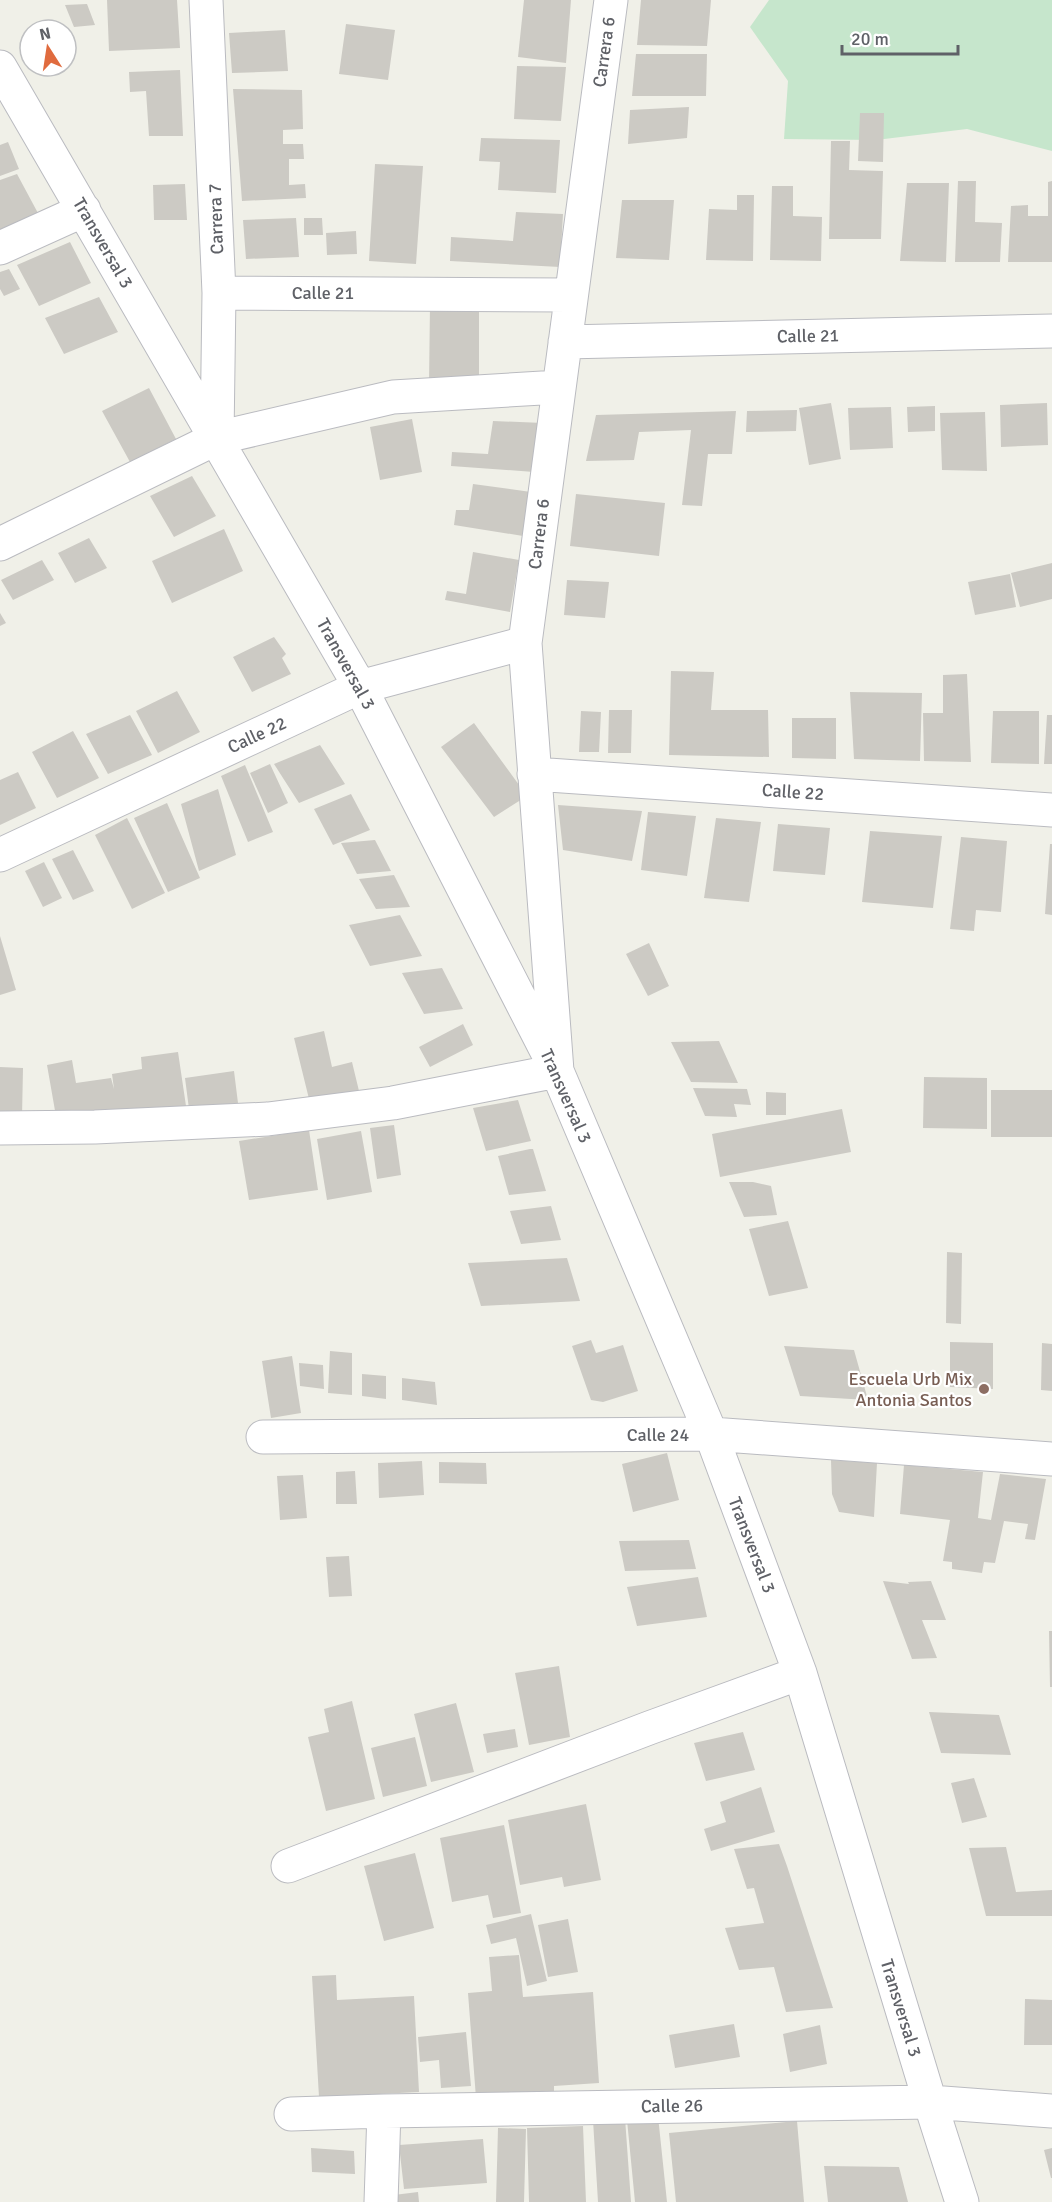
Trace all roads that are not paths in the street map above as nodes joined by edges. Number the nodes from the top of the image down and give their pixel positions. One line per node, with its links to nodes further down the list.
1 (206, 0): 6 (street, Carrera 7)
2 (610, 0): 7 (street, Carrera 6)
3 (0, 67): 4 (street, Transversal 3)
4 (84, 210): 5 (street); 11 (street, Transversal 3)
5 (0, 248)
6 (219, 293): 7 (street, Calle 21); 11 (street, Carrera 7)
7 (571, 295): 9 (street, Carrera 6)
8 (1052, 331): 9 (street, Calle 21)
9 (565, 342): 10 (street, Carrera 6)
10 (559, 387): 11 (street); 13 (street, Carrera 6)
11 (217, 438): 12 (street); 14 (street, Transversal 3)
12 (0, 544)
13 (525, 643): 14 (street, Calle 22); 15 (street, Carrera 6)
14 (360, 687): 17 (street, Calle 22); 18 (street, Transversal 3)
15 (534, 774): 16 (street, Calle 22); 18 (street, Carrera 6)
16 (1052, 810)
17 (0, 855)
18 (557, 1071): 19 (street); 20 (street, Transversal 3)
19 (0, 1128)
20 (711, 1434): 21 (street, Calle 24); 22 (street, Calle 24); 23 (street, Transversal 3)
21 (263, 1437)
22 (1052, 1459)
23 (800, 1672): 24 (street); 25 (street, Transversal 3)
24 (288, 1866)
25 (930, 2102): 26 (street, Calle 26); 27 (street, Calle 26); 30 (street, Transversal 3)
26 (384, 2111): 28 (street, Calle 26); 29 (street)
27 (1052, 2111)
28 (291, 2114)
29 (381, 2202)
30 (962, 2202)

